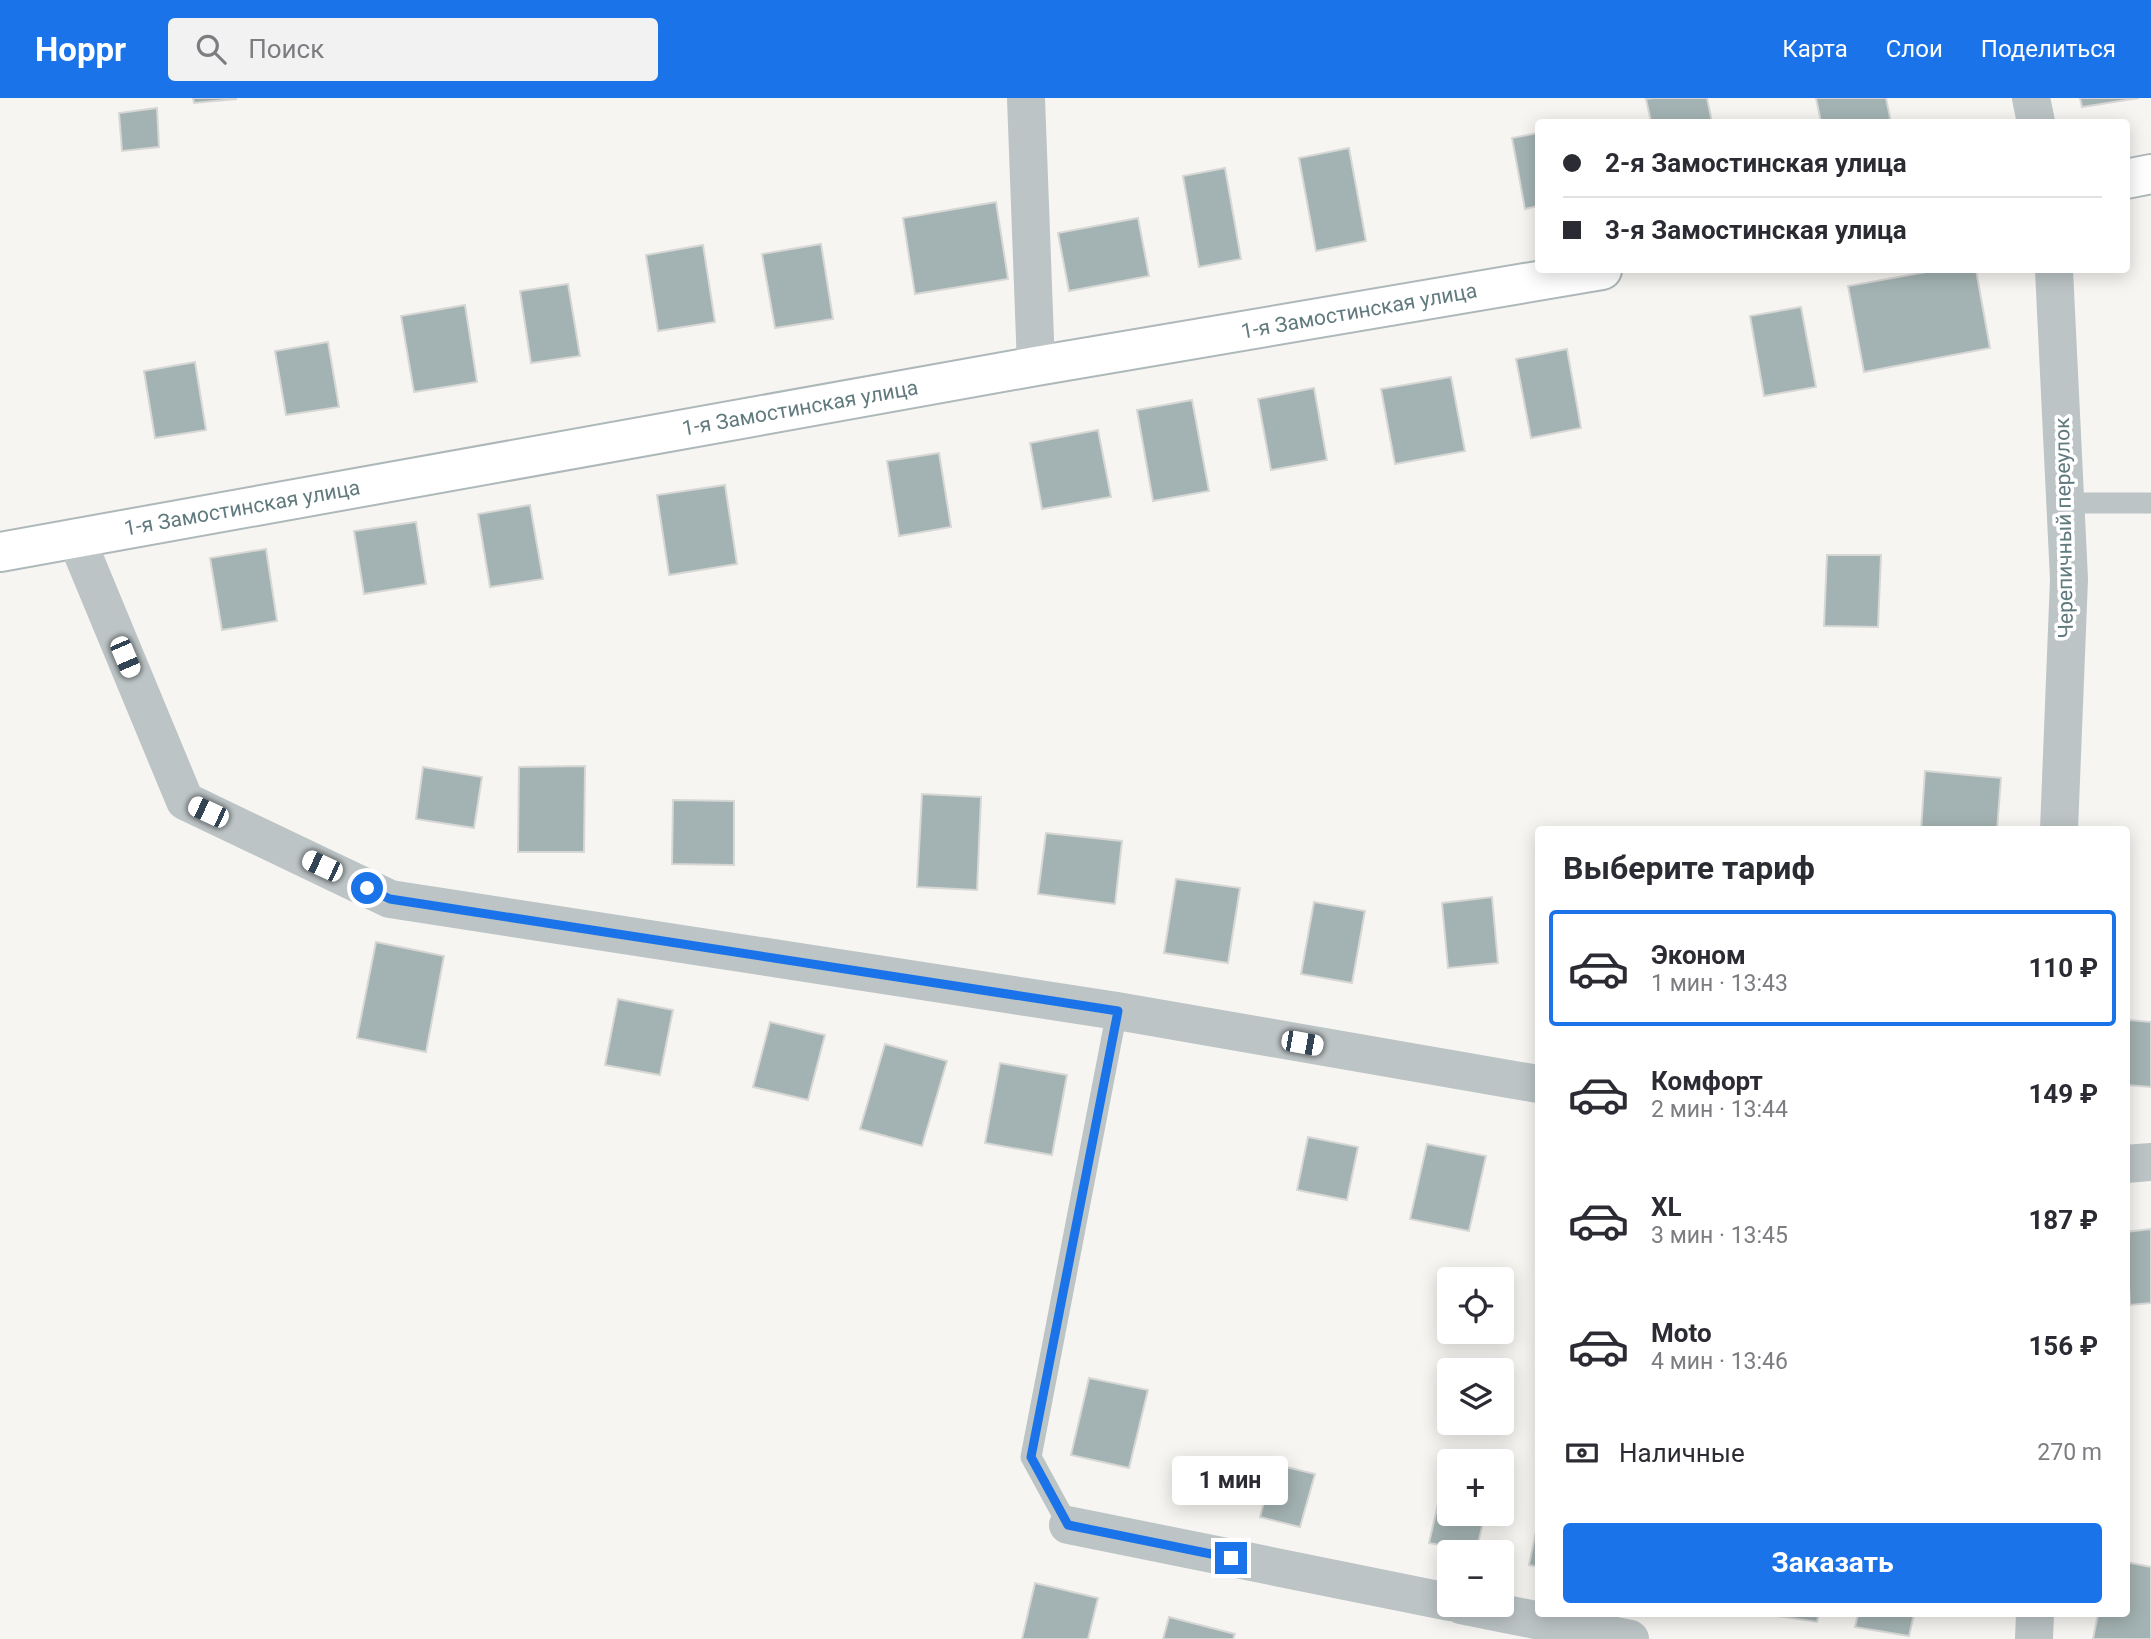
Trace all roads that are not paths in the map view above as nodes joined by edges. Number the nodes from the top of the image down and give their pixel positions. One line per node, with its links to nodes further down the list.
1 (1026, 98): 8 (street)
2 (2031, 98): 3 (street)
3 (2035, 119)
4 (2151, 174): 5 (street)
5 (2130, 178)
6 (1584, 273): 8 (street, 1-я Замостинская улица)
7 (2054, 273): 9 (street, Черепичный переулок)
8 (1037, 366): 11 (street, 1-я Замостинская улица)
9 (2065, 503): 10 (lane); 13 (street, Черепичный переулок)
10 (2151, 503)
11 (76, 538): 12 (street, 1-я Замостинская улица); 14 (street)
12 (0, 552)
13 (2059, 826)
14 (1118, 1011): 15 (street); 18 (lane)
15 (1535, 1083)
16 (2151, 1162): 17 (street)
17 (2130, 1164)
18 (1068, 1525): 19 (street)
19 (1437, 1600)
20 (1514, 1616): 22 (street)
21 (2035, 1617): 23 (street)
22 (1630, 1639)
23 (2034, 1639)

